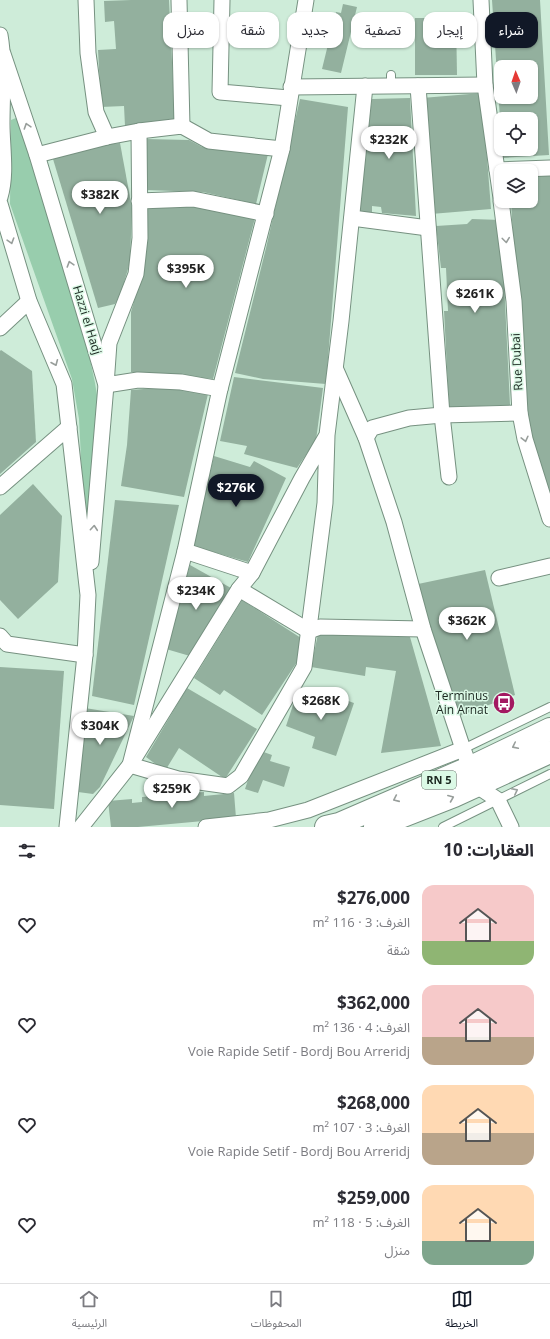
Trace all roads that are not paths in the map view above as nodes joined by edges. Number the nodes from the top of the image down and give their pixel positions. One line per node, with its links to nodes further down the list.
1 (86, 0): 14 (street)
2 (179, 0): 12 (street)
3 (222, 0): 11 (street)
4 (306, 0): 11 (street)
5 (481, 0): 8 (street, Rue Dubai)
6 (0, 35): 7 (street)
7 (3, 54): 16 (street, Hazzi el Hadj, one-way to 7); 20 (street)
8 (485, 85): 10 (street); 17 (street, Rue Dubai)
9 (365, 86): 10 (street); 11 (street); 25 (street)
10 (418, 86): 26 (street)
11 (290, 93): 15 (street)
12 (182, 126): 13 (street); 15 (street)
13 (138, 131): 14 (street); 21 (street)
14 (107, 137): 16 (street)
15 (282, 149): 24 (street)
16 (37, 155): 30 (street, Hazzi el Hadj, one-way to 16)
17 (496, 164)
18 (538, 168): 19 (street)
19 (550, 168)
20 (0, 197)
21 (139, 201): 24 (street); 30 (street)
22 (0, 204): 27 (street, one-way to 27)
23 (502, 208): 32 (street, Rue Dubai, one-way to 32)
24 (266, 214): 31 (street)
25 (352, 218): 26 (street); 29 (street)
26 (428, 228): 33 (street)
27 (29, 301): 28 (street); 34 (street, one-way to 34)
28 (0, 328)
29 (335, 369): 35 (street); 36 (street)
30 (106, 385): 31 (street); 45 (street, Hazzi el Hadj, one-way to 30)
31 (220, 389): 40 (street)
32 (520, 413): 33 (street); 39 (street, Rue Dubai, one-way to 39)
33 (442, 415): 36 (street); 37 (street)
34 (69, 427): 38 (street); 45 (street)
35 (327, 435): 42 (street); 47 (street)
36 (366, 438): 46 (street)
37 (449, 477)
38 (0, 487)
39 (550, 519)
40 (185, 551): 42 (street); 53 (street)
41 (550, 566): 43 (street)
42 (252, 573): 44 (street)
43 (500, 578)
44 (239, 589): 47 (street); 53 (street)
45 (88, 595): 49 (street)
46 (423, 629): 47 (street); 54 (street)
47 (309, 631): 53 (street)
48 (2, 643): 49 (street)
49 (84, 655): 57 (street)
50 (550, 707): 54 (lane)
51 (550, 729): 54 (highway, RN 5, one-way to 54)
52 (550, 752): 54 (highway, RN 5)
53 (130, 765): 58 (street)
54 (470, 767): 56 (street); 59 (street); 60 (highway, RN 5, one-way to 60); 61 (highway, RN 5, one-way to 54)
55 (550, 774): 56 (lane, one-way to 55)
56 (498, 800): 62 (lane); 63 (street)
57 (67, 827)
58 (81, 827)
59 (206, 827)
60 (326, 827)
61 (375, 827)
62 (443, 827)
63 (511, 827)

